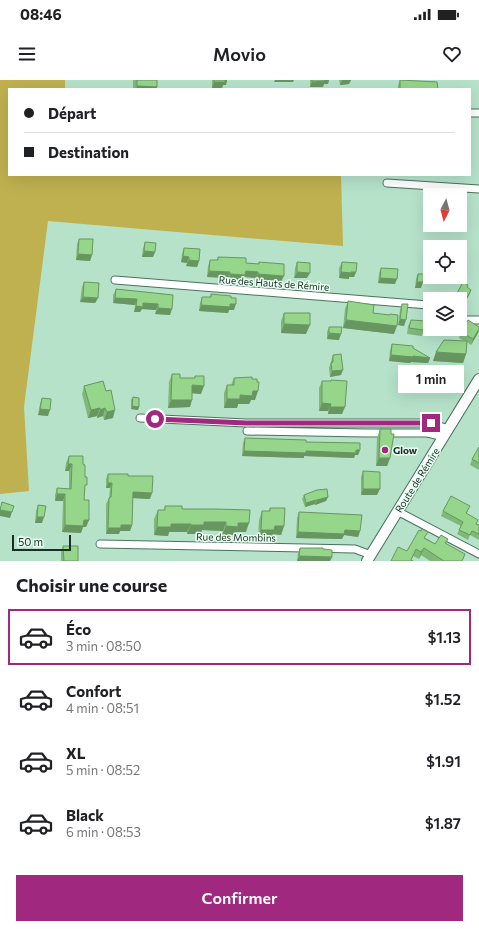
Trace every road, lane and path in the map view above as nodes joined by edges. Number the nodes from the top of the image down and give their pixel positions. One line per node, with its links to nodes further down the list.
1 (387, 183): 2 (street)
2 (479, 189)
3 (115, 280): 4 (street, Rue des Hauts de Rémire)
4 (423, 305)
5 (467, 320): 6 (street)
6 (479, 320)
7 (479, 379): 9 (main road, Route de Rémire)
8 (140, 418): 9 (street)
9 (448, 429): 11 (main road, Route de Rémire)
10 (247, 431): 11 (street)
11 (443, 438): 12 (main road, Route de Rémire)
12 (397, 511): 14 (street); 15 (main road, Route de Rémire)
13 (100, 544): 15 (street, Rue des Mombins)
14 (479, 554)
15 (369, 558)

